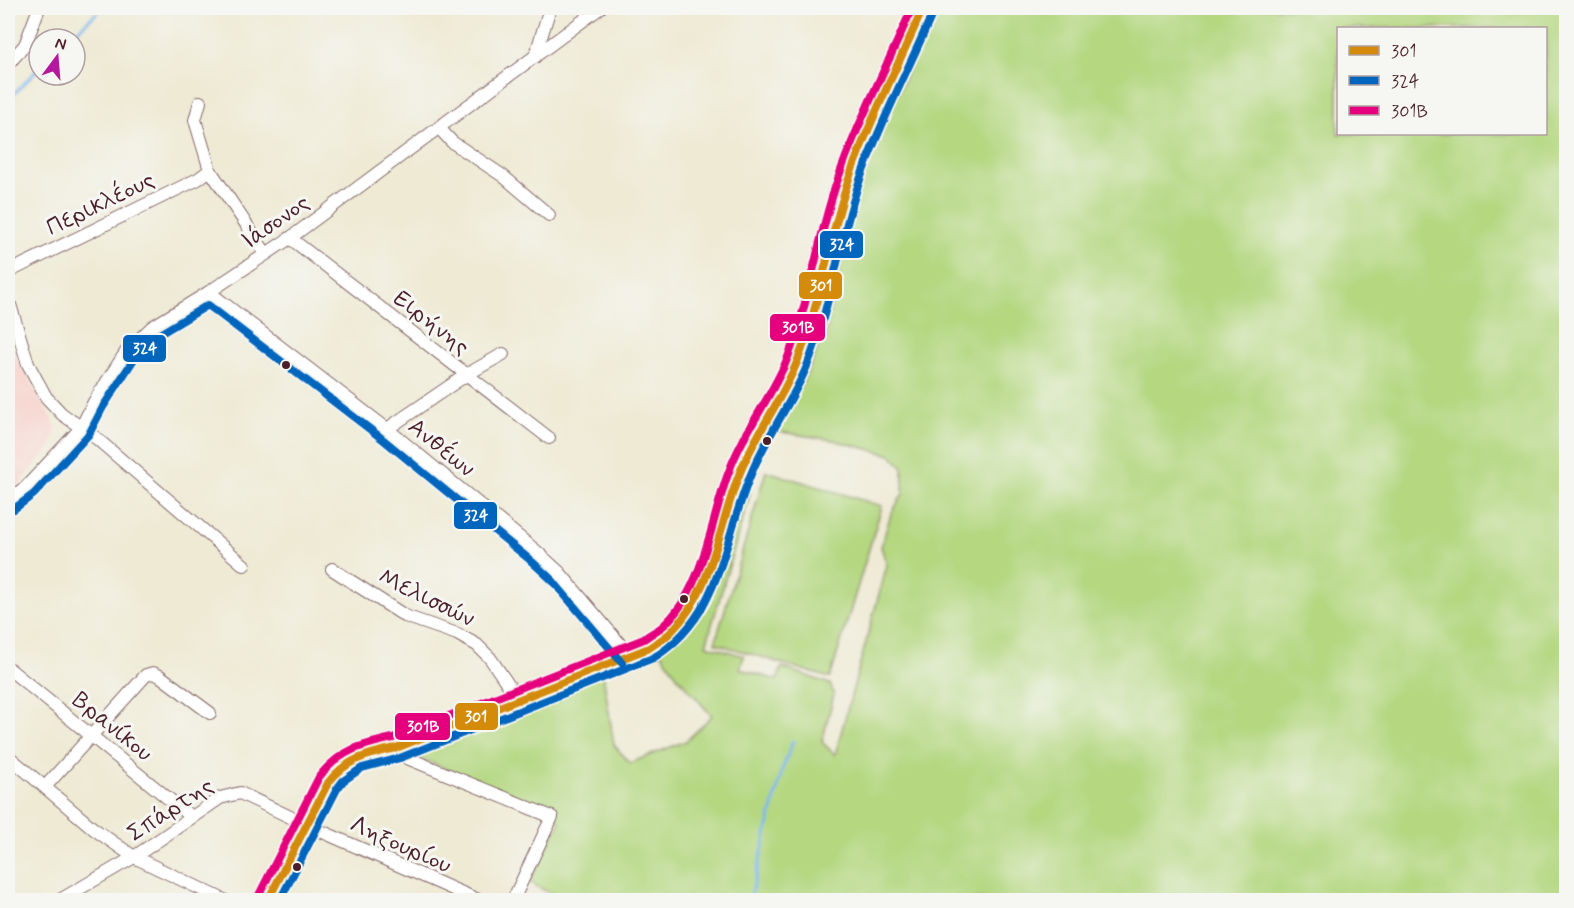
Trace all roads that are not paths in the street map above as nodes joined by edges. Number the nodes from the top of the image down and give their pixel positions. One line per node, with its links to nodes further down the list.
1 (39, 8): 6 (street)
2 (550, 8): 5 (street)
3 (600, 8): 5 (street, Ιάσονος)
4 (923, 8): 24 (street)
5 (535, 57): 8 (street, Ιάσονος)
6 (8, 64)
7 (200, 102): 9 (street)
8 (439, 128): 10 (street); 11 (street, Ιάσονος)
9 (210, 170): 12 (street); 13 (street, Περικλέους)
10 (549, 214)
11 (290, 238): 12 (street, Ιάσονος); 17 (street, Ειρήνης)
12 (266, 254): 14 (street, Ιάσονος)
13 (8, 272)
14 (209, 292): 18 (street, Ιάσονος); 19 (street, Ανθέων)
15 (8, 298): 18 (street)
16 (503, 354): 17 (street)
17 (466, 375): 19 (street); 20 (street, Ειρήνης)
18 (81, 428): 21 (street, Ιάσονος); 22 (street)
19 (387, 429): 24 (street, Ανθέων)
20 (549, 438)
21 (8, 500)
22 (244, 565)
23 (332, 569): 26 (street, Μελισσών)
24 (630, 656): 26 (street)
25 (8, 668): 28 (street, Βρανίκου)
26 (518, 699): 29 (street)
27 (210, 713): 28 (street)
28 (92, 737): 31 (street); 32 (street, Βρανίκου)
29 (396, 748): 33 (street); 39 (street)
30 (8, 756): 31 (street)
31 (45, 787): 34 (street)
32 (191, 817): 33 (street, Σπάρτης); 34 (street, Σπάρτης)
33 (307, 825): 37 (street); 38 (street, Ληξουρίου)
34 (134, 857): 35 (street, Σπάρτης); 36 (street)
35 (60, 900)
36 (224, 900)
37 (268, 900)
38 (478, 900)
39 (513, 900)

